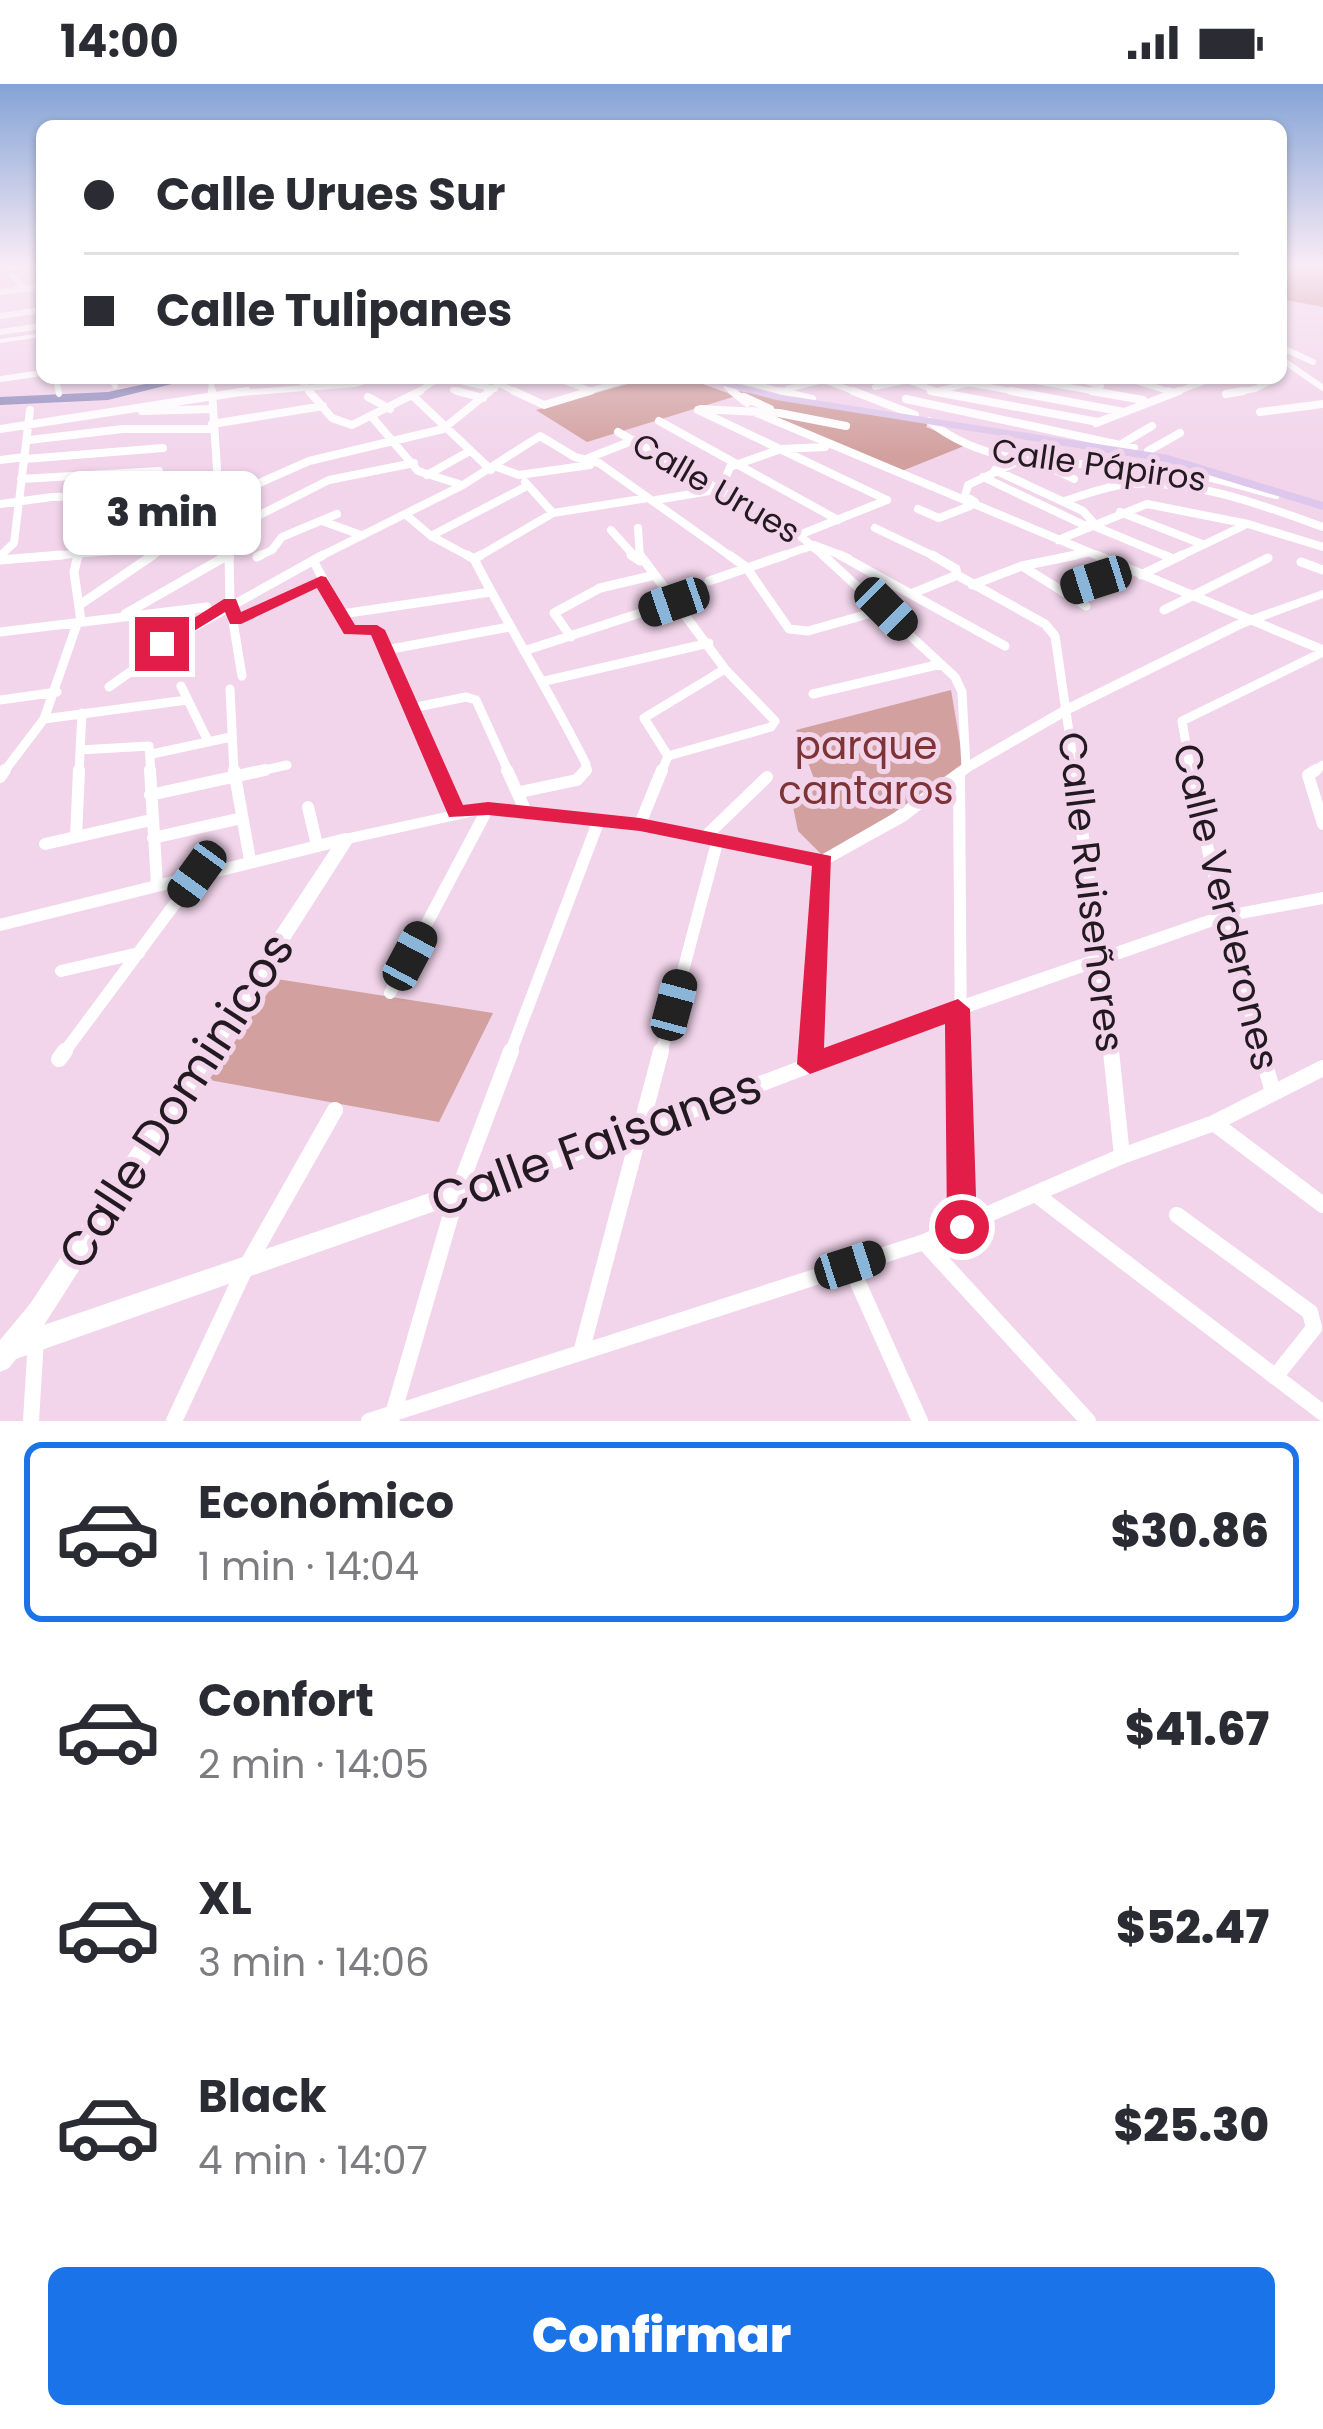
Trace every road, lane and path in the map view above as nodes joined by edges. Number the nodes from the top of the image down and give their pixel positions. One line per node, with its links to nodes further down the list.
1 (36, 338): 2 (street)
2 (0, 341)
3 (1287, 350): 4 (street)
4 (1313, 362)
5 (1287, 364): 9 (street)
6 (36, 374): 7 (street)
7 (1, 377): 38 (street)
8 (1287, 378): 9 (street)
9 (1306, 379): 34 (street)
10 (57, 384): 42 (street)
11 (211, 384): 44 (street)
12 (294, 384): 33 (street)
13 (304, 384): 51 (street)
14 (430, 384): 45 (street)
15 (500, 384): 37 (street); 48 (street)
16 (572, 384): 37 (street)
17 (614, 384): 37 (street)
18 (730, 384): 47 (street)
19 (738, 384): 66 (main road)
20 (742, 384): 36 (street)
21 (742, 384): 49 (main road)
22 (807, 384): 36 (street)
23 (839, 384): 62 (street)
24 (919, 384): 39 (street)
25 (964, 384): 39 (street)
26 (973, 384): 58 (street)
27 (1052, 384): 50 (street)
28 (1095, 384): 50 (street)
29 (1145, 384): 40 (street)
30 (1198, 384): 40 (street)
31 (1267, 384): 32 (street)
32 (1263, 386): 41 (street); 43 (street)
33 (260, 388): 44 (street); 61 (street)
34 (1323, 388)
35 (453, 390): 48 (street)
36 (784, 390): 49 (street)
37 (592, 391)
38 (4, 392)
39 (932, 392): 64 (street); 67 (street)
40 (1174, 393): 50 (street)
41 (1280, 393)
42 (59, 394)
43 (1226, 394)
44 (210, 396): 55 (street); 56 (street)
45 (413, 396): 52 (street); 73 (street)
46 (368, 397): 52 (street)
47 (744, 397): 57 (street); 60 (street)
48 (483, 398): 73 (street)
49 (812, 399): 62 (main road)
50 (1147, 401): 58 (street)
51 (323, 406): 61 (street); 63 (street)
52 (390, 409): 63 (street)
53 (1323, 409): 59 (street)
54 (30, 410): 68 (street)
55 (105, 410): 56 (street); 68 (street)
56 (211, 410): 71 (street)
57 (752, 411): 60 (street); 80 (street); 82 (street)
58 (1124, 412): 67 (street)
59 (1260, 412)
60 (779, 413): 69 (street)
61 (267, 415): 71 (street)
62 (914, 415): 64 (main road)
63 (372, 417): 79 (street)
64 (974, 420): 76 (street); 81 (main road)
65 (659, 421): 89 (street)
66 (929, 421): 85 (street, Calle Pápiros); 92 (main road)
67 (1098, 422): 76 (street)
68 (31, 424): 72 (street); 77 (street)
69 (845, 426)
70 (1152, 426): 81 (street)
71 (212, 427): 77 (street); 109 (street)
72 (0, 429)
73 (443, 429): 79 (street); 83 (street)
74 (618, 432): 78 (street, Calle Urues)
75 (1180, 433): 81 (street)
76 (1071, 434): 81 (street)
77 (29, 440): 84 (street)
78 (634, 440): 87 (street); 103 (street, Calle Urues)
79 (394, 442): 90 (street); 109 (street)
80 (833, 446): 82 (street); 115 (street)
81 (1135, 447): 92 (main road)
82 (781, 449): 89 (street); 124 (street)
83 (468, 452): 93 (street); 96 (street)
84 (25, 458): 86 (street); 95 (street); 99 (street)
85 (1022, 459): 88 (street, Calle Pápiros); 94 (street)
86 (0, 460)
87 (583, 460): 91 (street); 93 (street)
88 (1035, 461): 100 (street); 105 (street, Calle Pápiros)
89 (740, 462): 103 (street); 124 (street)
90 (415, 463): 96 (street); 134 (street)
91 (599, 464): 97 (street); 110 (street)
92 (1215, 467): 105 (main road); 108 (main road)
93 (494, 469): 97 (street); 101 (street)
94 (995, 470): 98 (street); 112 (street)
95 (159, 471): 99 (street); 104 (street)
96 (427, 475): 101 (street)
97 (519, 475): 102 (street)
98 (983, 477): 122 (street); 125 (street)
99 (21, 479): 111 (street)
100 (1074, 479)
101 (463, 485): 121 (street)
102 (527, 486): 119 (street); 133 (street)
103 (721, 489): 110 (street); 132 (street, Calle Urues)
104 (154, 493): 106 (street); 109 (street)
105 (1280, 493): 114 (street); 116 (main road)
106 (142, 494): 107 (street); 139 (street)
107 (94, 495): 111 (street); 141 (street)
108 (1323, 496)
109 (219, 497): 134 (street)
110 (653, 499): 119 (street); 153 (street)
111 (18, 501): 113 (street); 144 (street)
112 (1064, 502): 114 (street); 125 (street)
113 (0, 504)
114 (1260, 504): 127 (street)
115 (972, 506): 117 (street); 122 (street)
116 (1323, 506)
117 (917, 509)
118 (1120, 512): 125 (street); 126 (street); 136 (street)
119 (553, 513): 148 (street)
120 (337, 514): 123 (street)
121 (405, 514): 131 (street); 133 (street)
122 (999, 515): 135 (street)
123 (322, 520): 131 (street); 145 (street)
124 (838, 520): 132 (street)
125 (1089, 524): 135 (street); 147 (street)
126 (1248, 524): 136 (street); 140 (street)
127 (1323, 527)
128 (638, 528): 149 (street)
129 (875, 528): 155 (street)
130 (611, 530): 149 (street)
131 (361, 535): 150 (street)
132 (800, 535): 137 (street, Calle Urues)
133 (431, 536): 148 (street)
134 (225, 537): 138 (street); 143 (street)
135 (1058, 540): 142 (street)
136 (1202, 544): 147 (street)
137 (814, 545): 153 (street); 165 (street, Calle Urues); 173 (street, Calle Urues)
138 (166, 546): 139 (street); 170 (street)
139 (133, 547): 141 (street)
140 (1323, 547)
141 (77, 553): 144 (street); 170 (street)
142 (1089, 553): 152 (street); 156 (street)
143 (228, 554): 168 (street); 176 (street)
144 (2, 557)
145 (257, 557)
146 (1268, 558): 167 (street)
147 (1173, 559): 156 (street)
148 (474, 560): 164 (street)
149 (640, 560): 157 (street)
150 (314, 562): 158 (street); 168 (street)
151 (1301, 562): 154 (street)
152 (1022, 566): 161 (street); 163 (street)
153 (746, 567): 159 (street); 173 (street)
154 (1323, 569)
155 (957, 575): 161 (street); 165 (street)
156 (1141, 575): 167 (street)
157 (651, 576): 169 (street); 182 (street)
158 (321, 581): 175 (street); 177 (street)
159 (710, 581)
160 (1323, 583): 178 (street)
161 (972, 585): 200 (street, Calle Ruiseñores)
162 (1111, 586): 163 (street)
163 (1062, 591): 171 (street)
164 (490, 592): 175 (street); 180 (street)
165 (910, 594): 184 (street, Calle Urues)
166 (1323, 594): 178 (street)
167 (1189, 597): 174 (street); 178 (street)
168 (230, 602): 177 (street); 193 (street)
169 (674, 602): 182 (street); 183 (street)
170 (80, 604): 179 (street)
171 (1086, 606)
172 (207, 608): 176 (street)
173 (886, 609): 188 (street, Calle Urues)
174 (1164, 610)
175 (342, 614): 185 (street)
176 (122, 615): 179 (street)
177 (236, 620): 190 (street)
178 (1244, 621): 187 (street); 200 (street)
179 (79, 622): 181 (street); 195 (street)
180 (509, 627): 185 (street); 186 (street)
181 (0, 632)
182 (572, 637): 186 (street)
183 (709, 643): 189 (street); 191 (street)
184 (1005, 646)
185 (386, 650): 199 (street)
186 (524, 651): 191 (street)
187 (1323, 651): 236 (street, Calle Verderones)
188 (941, 664): 196 (street); 210 (street, Calle Urues)
189 (725, 669): 207 (street); 207 (street)
190 (242, 676)
191 (545, 681): 214 (street)
192 (181, 686): 198 (street)
193 (109, 687)
194 (230, 689): 203 (street)
195 (57, 692): 197 (street); 202 (street)
196 (813, 694)
197 (0, 700)
198 (187, 700): 201 (street); 204 (street)
199 (412, 708): 214 (street); 218 (street)
200 (1068, 710): 210 (street); 239 (street, Calle Ruiseñores)
201 (82, 713): 202 (street); 205 (street)
202 (44, 719): 212 (street)
203 (231, 736): 204 (street); 211 (street)
204 (208, 741): 206 (street)
205 (80, 750): 206 (street); 225 (street)
206 (152, 754): 215 (street)
207 (668, 756): 223 (street)
208 (287, 765): 211 (street)
209 (1323, 765): 224 (street)
210 (962, 771): 232 (street); 242 (street, Calle Urues)
211 (234, 776): 215 (street); 220 (street)
212 (0, 777)
213 (767, 778): 227 (street)
214 (520, 792): 219 (street)
215 (150, 795): 221 (street)
216 (308, 807): 230 (street)
217 (488, 808): 218 (street); 219 (street); 241 (street)
218 (456, 812): 228 (street)
219 (526, 812): 222 (street)
220 (242, 818): 226 (street); 231 (street)
221 (152, 820): 225 (street); 226 (street)
222 (599, 820): 223 (street); 251 (street)
223 (640, 824): 227 (street)
224 (1323, 824)
225 (76, 837): 229 (street)
226 (153, 838): 234 (street)
227 (711, 838): 232 (street); 249 (street)
228 (346, 839): 230 (street); 259 (street, Calle Dominicos)
229 (45, 844)
230 (317, 845): 231 (street)
231 (250, 860): 233 (street)
232 (823, 861): 244 (street)
233 (197, 874): 234 (street); 238 (street)
234 (157, 884): 237 (street)
235 (1323, 898): 236 (street, Calle Faisanes)
236 (1223, 916): 239 (street, Calle Faisanes); 246 (street, Calle Verderones)
237 (0, 925)
238 (139, 953): 240 (street); 243 (street)
239 (1102, 960): 242 (street, Calle Faisanes); 250 (street, Calle Ruiseñores)
240 (62, 971)
241 (390, 992)
242 (958, 1009): 244 (street, Calle Faisanes); 255 (street, Calle Urues)
243 (59, 1059)
244 (810, 1064): 249 (street, Calle Faisanes)
245 (1323, 1068): 246 (street)
246 (1273, 1092): 248 (street)
247 (334, 1110): 258 (street)
248 (1214, 1123): 250 (street); 253 (street)
249 (641, 1130): 251 (street, Calle Faisanes); 261 (street)
250 (1122, 1156): 252 (street)
251 (458, 1194): 258 (street, Calle Faisanes); 265 (street)
252 (1038, 1196): 255 (street); 263 (street)
253 (1323, 1205)
254 (1177, 1215): 263 (street)
255 (962, 1227): 256 (street)
256 (924, 1242): 257 (street); 270 (street)
257 (850, 1265): 261 (street); 269 (street)
258 (245, 1269): 260 (street, Calle Faisanes); 267 (street)
259 (39, 1312): 260 (street); 262 (street, Calle Dominicos)
260 (36, 1341): 262 (street, Calle Faisanes); 266 (street)
261 (582, 1349): 265 (street)
262 (4, 1355)
263 (1275, 1377): 264 (street)
264 (1323, 1413)
265 (390, 1417): 268 (street)
266 (31, 1421)
267 (174, 1421)
268 (368, 1421)
269 (920, 1421)
270 (1088, 1421)

